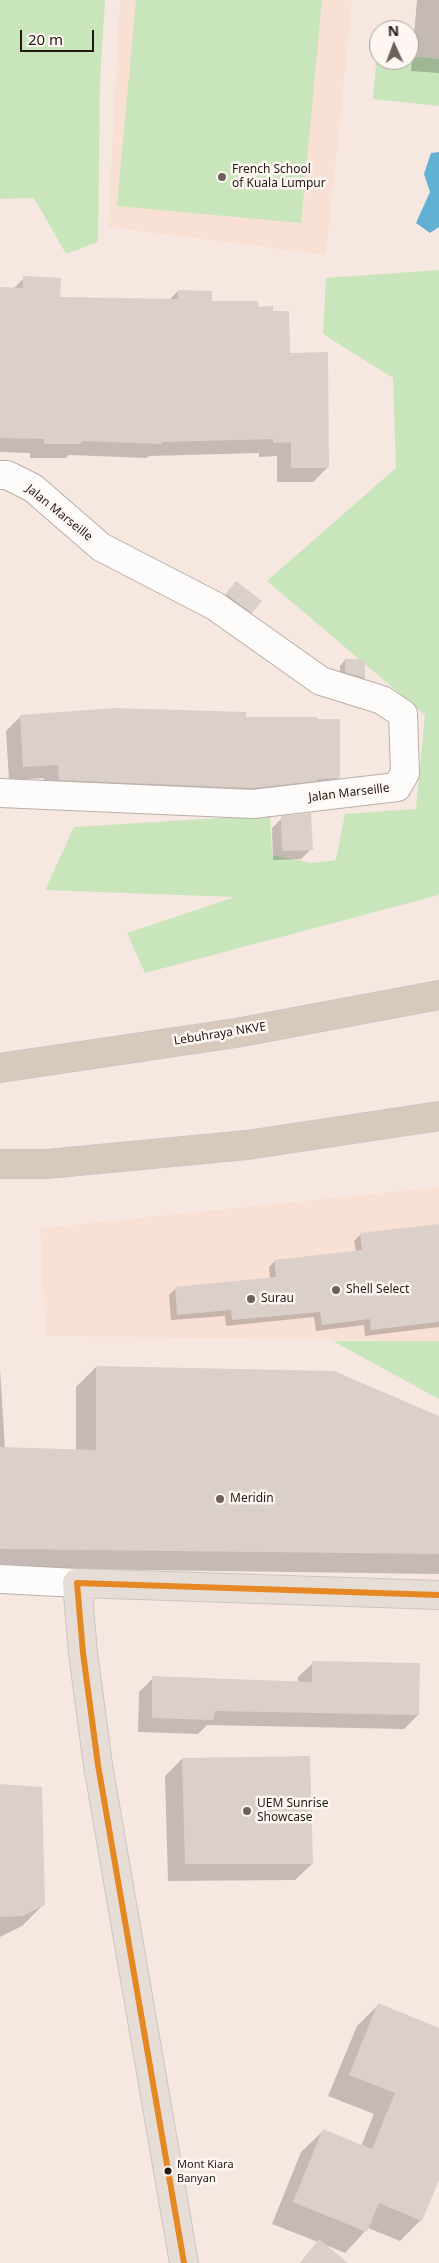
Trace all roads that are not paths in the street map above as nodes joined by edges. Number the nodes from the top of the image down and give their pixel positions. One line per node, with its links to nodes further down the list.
1 (3, 475): 2 (street, Jalan Marseille)
2 (0, 793)
3 (439, 995): 4 (highway, Lebuhraya NKVE)
4 (0, 1068)
5 (439, 1116): 6 (highway)
6 (0, 1164)
7 (0, 1579): 8 (street)
8 (78, 1583): 9 (main road); 10 (main road)
9 (439, 1595)
10 (184, 2263)

